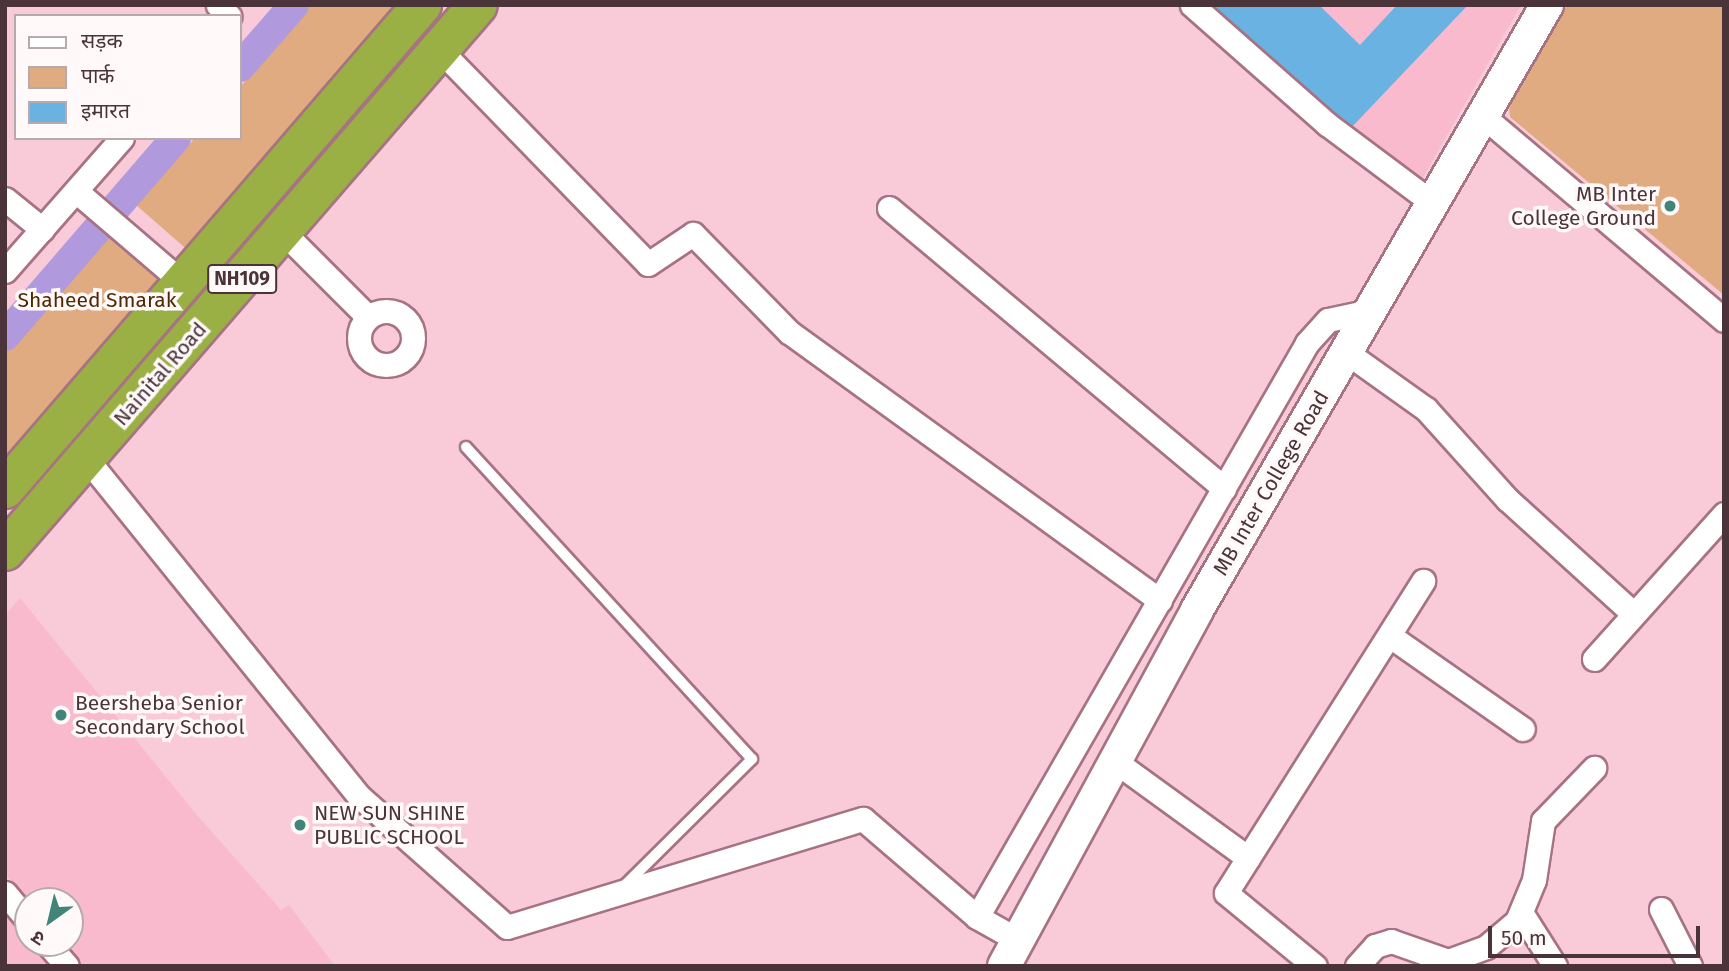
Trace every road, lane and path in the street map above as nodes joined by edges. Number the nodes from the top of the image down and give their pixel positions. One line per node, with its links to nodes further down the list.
1 (422, 5): 15 (highway, Nainital Road / NH109)
2 (478, 5): 5 (highway, Nainital Road / NH109)
3 (1192, 5): 10 (street)
4 (1547, 5): 6 (street, MB Inter College Road)
5 (440, 50): 13 (highway, Nainital Road / NH109); 28 (street)
6 (1485, 117): 10 (street, MB Inter College Road); 18 (street)
7 (120, 140): 8 (street)
8 (76, 191): 12 (street); 15 (street)
9 (5, 199): 12 (street)
10 (1434, 204): 16 (street, MB Inter College Road)
11 (889, 208): 24 (street)
12 (42, 229): 14 (street)
13 (283, 232): 17 (street); 22 (highway, Nainital Road / NH109)
14 (5, 271)
15 (182, 282): 20 (highway, Nainital Road / NH109)
16 (1370, 311): 19 (street, MB Inter College Road); 24 (street)
17 (368, 317)
18 (1724, 320)
19 (1346, 352): 29 (street); 33 (street, MB Inter College Road)
20 (60, 428): 22 (highway); 23 (highway, Nainital Road / NH109)
21 (466, 447): 36 (lane)
22 (86, 458): 26 (highway, Nainital Road / NH109); 36 (street)
23 (6, 487)
24 (1224, 488): 28 (street)
25 (1724, 514): 29 (street)
26 (5, 551)
27 (1423, 581): 30 (street)
28 (1160, 601): 39 (street)
29 (1634, 614): 31 (street)
30 (1390, 636): 32 (street); 35 (street)
31 (1594, 659)
32 (1523, 729)
33 (1116, 762): 35 (street); 40 (street, MB Inter College Road)
34 (1594, 768): 38 (street)
35 (1248, 858): 41 (street)
36 (613, 897): 39 (street)
37 (1661, 909): 44 (street)
38 (1522, 915): 42 (street); 43 (street)
39 (977, 917): 40 (street)
40 (1015, 957)
41 (1315, 966)
42 (1357, 966)
43 (1555, 966)
44 (1690, 966)

